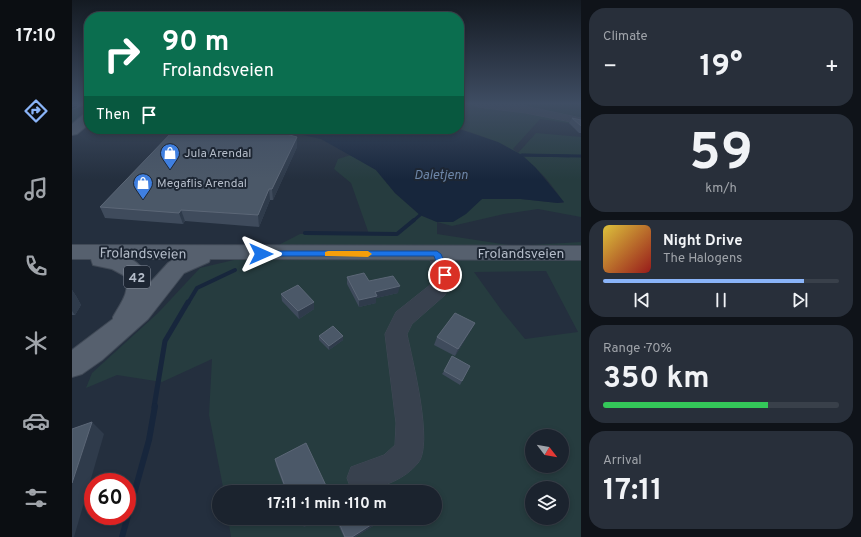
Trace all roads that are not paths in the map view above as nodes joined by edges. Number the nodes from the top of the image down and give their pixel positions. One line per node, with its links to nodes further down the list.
1 (72, 252): 3 (main road, Frolandsveien / 42)
2 (581, 253): 4 (main road, Frolandsveien / 42)
3 (213, 254): 4 (main road, Frolandsveien / 42); 6 (main road, Frolandsveien / 42)
4 (437, 254): 8 (street)
5 (72, 259): 6 (main road, Frolandsveien / 42)
6 (109, 339): 7 (main road, Frolandsveien / 42)
7 (72, 365)
8 (362, 478)

